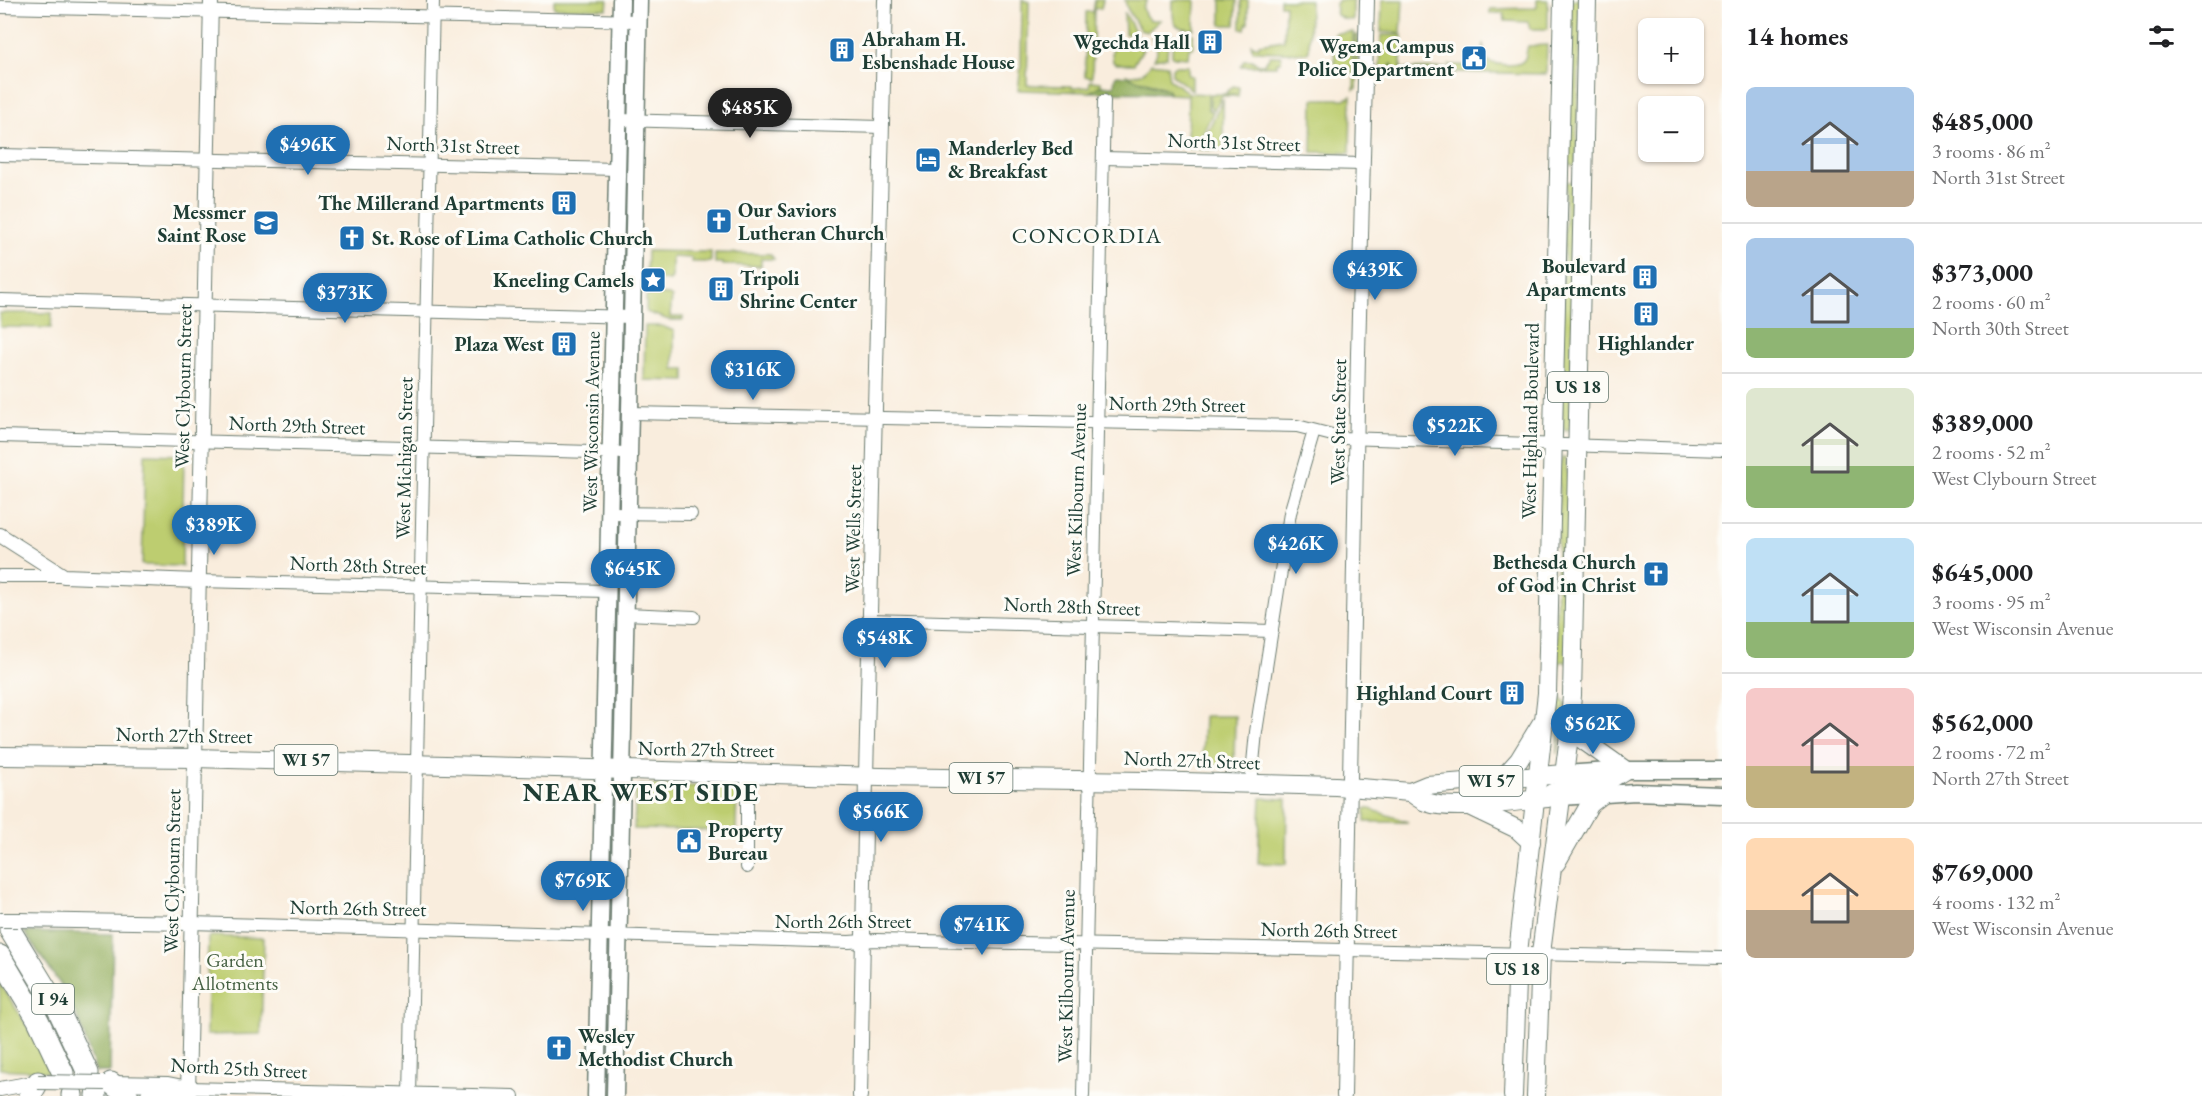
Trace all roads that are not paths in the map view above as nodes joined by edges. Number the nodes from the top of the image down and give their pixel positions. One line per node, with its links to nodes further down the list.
1 (433, 0): 10 (street, West Michigan Street)
2 (621, 0): 11 (main road, West Wisconsin Avenue)
3 (639, 0): 12 (main road, West Wisconsin Avenue)
4 (885, 0): 16 (street, West Wells Street)
5 (1367, 0): 21 (street, West State Street)
6 (1563, 0): 35 (main road, West Highland Boulevard / US 18)
7 (1587, 0): 36 (main road, West Highland Boulevard / US 18)
8 (211, 6): 9 (street); 10 (street); 19 (street, West Clybourn Street)
9 (0, 7)
10 (432, 18): 11 (street); 20 (street, West Michigan Street)
11 (621, 21): 12 (street); 14 (main road, West Wisconsin Avenue)
12 (638, 21): 15 (main road, West Wisconsin Avenue)
13 (1104, 101): 18 (street, West Kilbourn Avenue)
14 (618, 120): 15 (street); 22 (main road, West Wisconsin Avenue)
15 (637, 121): 16 (street); 27 (main road, West Wisconsin Avenue)
16 (882, 127): 29 (street, West Wells Street)
17 (0, 155): 19 (street, North 31st Street)
18 (1103, 158): 21 (street, North 31st Street); 30 (street, West Kilbourn Avenue)
19 (207, 159): 20 (street, North 31st Street); 24 (street, West Clybourn Street)
20 (429, 164): 22 (street, North 31st Street); 25 (street, West Michigan Street)
21 (1363, 165): 33 (street, West State Street)
22 (617, 169): 26 (main road, West Wisconsin Avenue)
23 (0, 300): 24 (street)
24 (205, 305): 25 (street); 34 (street, West Clybourn Street)
25 (427, 312): 26 (street); 37 (street, West Michigan Street)
26 (614, 317): 27 (street); 39 (main road, West Wisconsin Avenue)
27 (632, 317): 28 (main road, West Wisconsin Avenue)
28 (630, 413): 29 (street, North 29th Street); 39 (main road, West Wisconsin Avenue)
29 (875, 418): 30 (street, North 29th Street); 50 (street, West Wells Street)
30 (1097, 422): 31 (street, North 29th Street); 51 (street, West Kilbourn Avenue)
31 (1314, 431): 33 (street, North 29th Street); 52 (street)
32 (0, 436): 34 (street, North 29th Street)
33 (1357, 438): 35 (street, North 29th Street); 72 (street, West State Street)
34 (201, 442): 37 (street, North 29th Street); 45 (street, West Clybourn Street)
35 (1553, 445): 36 (street, North 29th Street); 54 (main road, West Highland Boulevard / US 18)
36 (1577, 446): 38 (street, North 29th Street); 56 (main road, West Highland Boulevard / US 18)
37 (424, 448): 39 (street, North 29th Street); 46 (street, West Michigan Street)
38 (1722, 450)
39 (620, 453): 40 (main road, West Wisconsin Avenue)
40 (618, 513): 41 (street); 47 (main road, West Wisconsin Avenue); 48 (main road, West Wisconsin Avenue)
41 (691, 514)
42 (0, 535): 44 (street)
43 (0, 576): 44 (street, North 28th Street)
44 (64, 576): 45 (street, North 28th Street)
45 (198, 581): 46 (street, North 28th Street); 59 (street, West Clybourn Street)
46 (421, 587): 47 (street, North 28th Street); 60 (street, West Michigan Street)
47 (608, 591): 53 (main road); 62 (main road, West Wisconsin Avenue)
48 (626, 614): 49 (street); 53 (main road, West Wisconsin Avenue)
49 (694, 617)
50 (870, 620): 51 (street, North 28th Street); 67 (street, West Wells Street)
51 (1092, 626): 52 (street, North 28th Street); 68 (street, West Kilbourn Avenue)
52 (1272, 631): 70 (street)
53 (625, 632): 63 (main road, West Wisconsin Avenue)
54 (1547, 693): 55 (main road, West Highland Boulevard / US 18); 71 (main road)
55 (1545, 717): 69 (main road); 71 (main road, West Highland Boulevard / US 18)
56 (1570, 723): 64 (main road); 71 (main road, West Highland Boulevard / US 18)
57 (0, 756): 58 (main road, North 27th Street / WI 57)
58 (23, 756): 59 (main road, North 27th Street / WI 57); 61 (main road)
59 (195, 758): 60 (main road, North 27th Street / WI 57); 81 (street, West Clybourn Street)
60 (417, 764): 62 (main road, North 27th Street / WI 57); 82 (street, West Michigan Street)
61 (0, 766)
62 (604, 769): 63 (main road, North 27th Street / WI 57); 83 (main road, West Wisconsin Avenue)
63 (622, 770): 66 (main road, North 27th Street / WI 57); 84 (main road, West Wisconsin Avenue)
64 (1625, 770): 65 (main road); 71 (main road)
65 (1722, 770)
66 (747, 773): 67 (main road, North 27th Street / WI 57); 78 (street)
67 (866, 776): 68 (main road, North 27th Street / WI 57); 85 (street, West Wells Street)
68 (1089, 779): 70 (main road, North 27th Street / WI 57); 86 (street, West Kilbourn Avenue)
69 (1502, 780): 71 (main road, North 27th Street / WI 57); 73 (main road, North 27th Street / WI 57)
70 (1251, 784): 72 (main road, North 27th Street / WI 57)
71 (1550, 787): 74 (main road, North 27th Street); 76 (main road, North 27th Street); 77 (main road, West Highland Boulevard / US 18); 79 (main road, US 18)
72 (1350, 788): 73 (main road, North 27th Street / WI 57); 87 (street, West State Street)
73 (1410, 792): 76 (main road, North 27th Street / WI 57)
74 (1603, 794): 75 (main road, North 27th Street); 79 (main road)
75 (1722, 795)
76 (1467, 805): 77 (main road, WI 57)
77 (1531, 842): 88 (main road, US 18)
78 (747, 867)
79 (1551, 873): 89 (main road, US 18)
80 (9, 923): 81 (street, North 26th Street); 94 (highway, I 94)
81 (190, 924): 82 (street, North 26th Street); 97 (street, West Clybourn Street)
82 (414, 929): 83 (street, North 26th Street); 99 (street, West Michigan Street)
83 (600, 934): 84 (street, North 26th Street); 103 (main road, West Wisconsin Avenue)
84 (618, 935): 85 (street, North 26th Street); 104 (main road, West Wisconsin Avenue)
85 (862, 941): 86 (street, North 26th Street); 105 (street, West Wells Street)
86 (1086, 943): 87 (street, North 26th Street); 106 (street, West Kilbourn Avenue)
87 (1347, 951): 88 (street, North 26th Street); 107 (street, West State Street)
88 (1518, 953): 89 (street, North 26th Street); 108 (main road, US 18)
89 (1540, 954): 91 (street, North 26th Street); 109 (main road, US 18)
90 (0, 956): 92 (highway, I 94)
91 (1722, 958)
92 (63, 1072)
93 (0, 1078): 96 (street)
94 (99, 1086): 96 (street, North 25th Street, bridge); 97 (street, North 25th Street); 100 (highway)
95 (0, 1089): 96 (street, North 25th Street)
96 (34, 1089)
97 (188, 1092): 98 (street, North 25th Street); 101 (highway)
98 (303, 1093): 99 (street, North 25th Street)
99 (410, 1095): 102 (street, North 25th Street)
100 (128, 1096)
101 (151, 1096)
102 (513, 1096)
103 (596, 1096)
104 (615, 1096)
105 (860, 1096)
106 (1083, 1096)
107 (1344, 1096)
108 (1513, 1096)
109 (1536, 1096)

